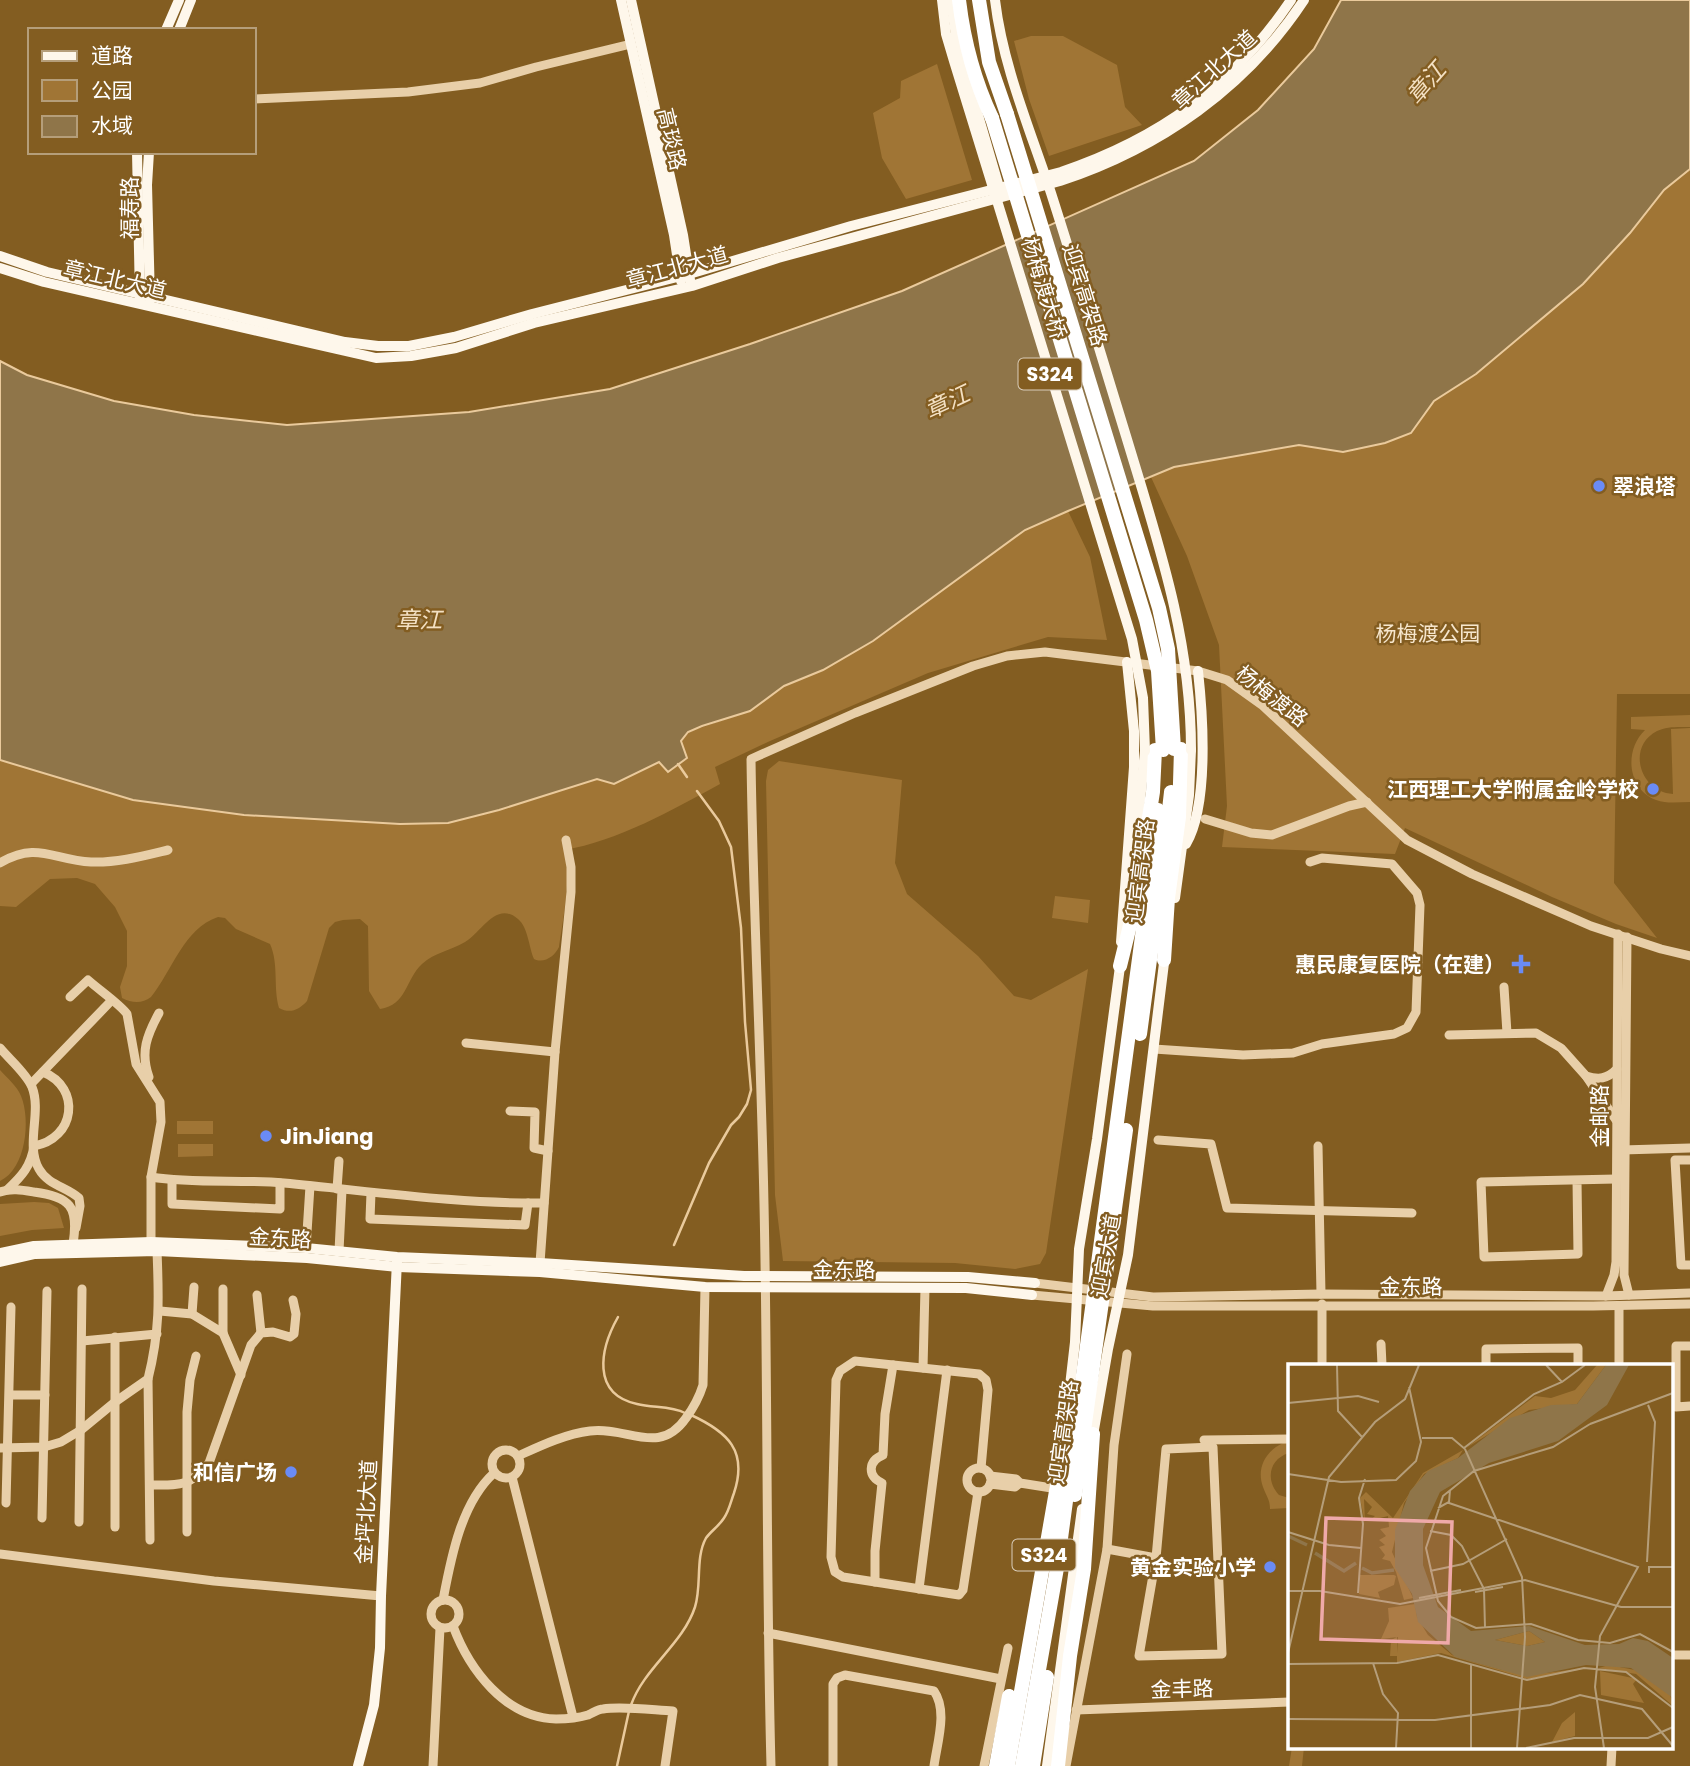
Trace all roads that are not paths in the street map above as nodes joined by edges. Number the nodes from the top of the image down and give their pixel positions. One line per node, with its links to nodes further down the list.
1 (179, 0): 14 (main road)
2 (191, 0): 15 (main road)
3 (621, 0): 16 (main road, 高琰路)
4 (631, 0): 25 (main road, 高琰路)
5 (942, 0): 30 (main road, 杨梅渡大桥 / S324, bridge)
6 (951, 0): 22 (main road)
7 (959, 0): 19 (highway)
8 (967, 0): 19 (highway, 迎宾高架路)
9 (979, 0): 18 (highway, 迎宾高架路)
10 (987, 0): 18 (highway)
11 (995, 0): 30 (main road, 杨梅渡大桥 / S324, bridge)
12 (1291, 0): 22 (main road, 章江北大道)
13 (1304, 0): 22 (main road, 章江北大道)
14 (167, 28)
15 (180, 28)
16 (631, 44): 17 (street); 25 (main road, 高琰路)
17 (256, 99)
18 (1007, 114): 27 (highway, 迎宾高架路, bridge)
19 (992, 118): 27 (highway, 迎宾高架路, bridge)
20 (137, 154): 26 (main road, 福寿路)
21 (149, 154): 26 (main road, 福寿路)
22 (1000, 192): 25 (main road, 章江北大道)
23 (0, 256): 26 (main road, 章江北大道)
24 (0, 268): 26 (main road, 章江北大道)
25 (686, 281): 26 (main road, 章江北大道)
26 (145, 300)
27 (1161, 648): 30 (highway, bridge); 30 (highway, bridge)
28 (1127, 662): 29 (street, 杨梅渡路); 42 (main road, 迎宾大道); 91 (street, 杨梅渡路)
29 (1198, 671): 31 (street, 杨梅渡路); 35 (main road)
30 (1168, 750): 35 (main road, 迎宾大道 / S324); 38 (highway, 迎宾高架路); 41 (highway); 42 (highway)
31 (1367, 802): 32 (street); 39 (street, 杨梅渡路)
32 (1205, 819)
33 (566, 840): 52 (street)
34 (168, 850): 37 (street)
35 (1182, 850): 41 (main road, 迎宾大道 / S324)
36 (1310, 862): 51 (street)
37 (0, 863)
38 (1157, 863): 104 (highway, 迎宾高架路, bridge); 117 (highway, 迎宾高架路, bridge)
39 (1623, 936): 40 (street, 杨梅渡路); 53 (street, 金邮路); 64 (street, 金邮路)
40 (1690, 956)
41 (1164, 960): 51 (main road, 迎宾大道 / S324)
42 (1120, 966): 99 (main road, 迎宾大道 / S324)
43 (1504, 987): 47 (street)
44 (71, 997): 45 (street)
45 (111, 1001): 54 (street); 57 (street)
46 (159, 1013): 57 (street)
47 (1507, 1033): 48 (street); 55 (street)
48 (1449, 1035)
49 (466, 1043): 52 (street)
50 (0, 1048): 56 (street)
51 (1154, 1049): 104 (main road, 迎宾大道 / S324)
52 (555, 1052): 65 (street)
53 (1617, 1069): 55 (street); 59 (street, 金邮路)
54 (43, 1072): 56 (street); 61 (street)
55 (1586, 1076): 59 (street)
56 (31, 1084): 61 (street)
57 (153, 1090): 68 (street)
58 (509, 1111): 65 (street)
59 (1616, 1120): 64 (street, 金邮路)
60 (1158, 1140): 79 (street)
61 (34, 1146): 75 (street); 81 (street)
62 (1318, 1146): 79 (street)
63 (1690, 1148): 64 (street)
64 (1621, 1150): 69 (street, 金邮路); 101 (street, 金邮路)
65 (548, 1151): 78 (street)
66 (1690, 1160): 90 (street)
67 (339, 1161): 74 (street)
68 (151, 1177): 70 (street); 83 (street)
69 (1616, 1179): 71 (street); 103 (street, 金邮路)
70 (172, 1180): 72 (street); 72 (street)
71 (1577, 1180): 71 (street)
72 (280, 1183): 73 (street)
73 (310, 1186): 74 (street); 84 (street)
74 (340, 1190): 76 (street); 85 (street)
75 (3, 1191): 81 (street)
76 (371, 1193): 77 (street); 77 (street)
77 (528, 1203): 78 (street)
78 (544, 1203): 89 (street)
79 (1319, 1211): 80 (street); 105 (street)
80 (1412, 1213)
81 (76, 1228): 82 (street)
82 (73, 1244): 83 (main road, 金东路); 86 (main road, 金东路)
83 (154, 1246): 84 (main road, 金东路); 87 (main road, 金东路); 88 (main road, 金东路); 110 (street)
84 (306, 1248): 85 (main road, 金东路)
85 (340, 1251): 88 (main road, 金东路)
86 (0, 1253)
87 (0, 1262)
88 (398, 1262): 89 (main road, 金东路); 93 (main road, 金东路); 163 (main road, 金坪北大道)
89 (540, 1263): 91 (main road, 金东路)
90 (1690, 1265)
91 (765, 1282): 93 (main road, 金东路); 94 (main road, 金东路); 97 (main road, 金东路); 167 (street)
92 (194, 1287): 111 (street)
93 (705, 1287): 142 (street)
94 (925, 1288): 97 (main road, 金东路); 128 (street)
95 (82, 1289): 116 (street)
96 (223, 1289): 112 (street)
97 (1033, 1289): 99 (street, 金东路)
98 (47, 1291): 133 (street)
99 (1077, 1293): 104 (street, 金东路); 149 (main road, 迎宾大道 / S324)
100 (1690, 1293): 101 (street, 金东路)
101 (1629, 1294): 103 (street, 金东路)
102 (257, 1295): 113 (street)
103 (1606, 1296): 105 (street, 金东路)
104 (1114, 1298): 105 (street, 金东路); 136 (highway, bridge); 186 (highway, 迎宾高架路, bridge)
105 (1321, 1299): 108 (street, 金东路); 122 (street)
106 (293, 1300): 113 (street)
107 (1690, 1304): 108 (street, 金东路)
108 (1619, 1306): 126 (street)
109 (11, 1307): 132 (street)
110 (160, 1311): 111 (street); 114 (street)
111 (192, 1314): 112 (street)
112 (223, 1333): 130 (street)
113 (261, 1333): 130 (street)
114 (158, 1334): 115 (street); 131 (street)
115 (115, 1337): 116 (street); 134 (street)
116 (82, 1341): 137 (street)
117 (1085, 1343): 160 (highway, bridge); 185 (highway, 迎宾高架路, bridge)
118 (1381, 1344): 123 (street)
119 (1690, 1346): 135 (street)
120 (1127, 1354): 157 (street)
121 (196, 1356): 147 (street)
122 (1322, 1364)
123 (1381, 1364)
124 (1486, 1364): 125 (street)
125 (1578, 1364)
126 (1619, 1364)
127 (893, 1365): 128 (street); 161 (street); 161 (street)
128 (923, 1368): 129 (street)
129 (947, 1370): 143 (street); 162 (street)
130 (241, 1375): 147 (street)
131 (148, 1379): 134 (street); 148 (street)
132 (10, 1395): 133 (street); 141 (street)
133 (45, 1395): 140 (street)
134 (115, 1402): 137 (street); 154 (street)
135 (1690, 1406)
136 (1094, 1429): 187 (main road, S324); 188 (highway, bridge)
137 (81, 1430): 140 (street); 153 (street)
138 (1288, 1439): 139 (street)
139 (1204, 1440)
140 (44, 1447): 141 (street); 152 (street)
141 (4, 1448): 151 (street)
142 (518, 1457): 144 (street); 145 (street)
143 (981, 1468): 146 (street); 150 (street)
144 (495, 1473): 145 (street); 164 (street)
145 (512, 1477): 174 (street)
146 (990, 1480): 149 (street); 150 (street)
147 (186, 1484): 148 (street); 155 (street)
148 (151, 1485): 156 (street)
149 (1058, 1489): 184 (main road, 迎宾大道 / S324)
150 (978, 1492): 162 (street)
151 (6, 1503)
152 (42, 1518)
153 (79, 1522)
154 (116, 1527)
155 (187, 1532)
156 (150, 1540)
157 (1107, 1549): 159 (street); 173 (street)
158 (0, 1554): 163 (street)
159 (1156, 1558): 159 (street)
160 (1044, 1566): 183 (highway, bridge); 184 (highway, bridge)
161 (875, 1582): 162 (street)
162 (919, 1589)
163 (381, 1596): 176 (main road, 金坪北大道)
164 (443, 1600): 165 (street); 166 (street)
165 (453, 1626): 166 (street); 174 (street)
166 (440, 1628): 177 (street)
167 (768, 1633): 171 (street); 179 (street)
168 (1008, 1648): 171 (street)
169 (1672, 1655): 170 (street)
170 (1690, 1655)
171 (1001, 1679): 182 (street)
172 (1288, 1702): 173 (street, 金丰路)
173 (1076, 1710): 189 (street)
174 (573, 1717): 178 (street)
175 (1612, 1748): 190 (street)
176 (358, 1766)
177 (433, 1766)
178 (665, 1766)
179 (771, 1766)
180 (834, 1766): 181 (street)
181 (934, 1766)
182 (984, 1766)
183 (996, 1766)
184 (1006, 1766)
185 (1022, 1766)
186 (1033, 1766)
187 (1047, 1766)
188 (1058, 1766)
189 (1066, 1766)
190 (1611, 1766)

